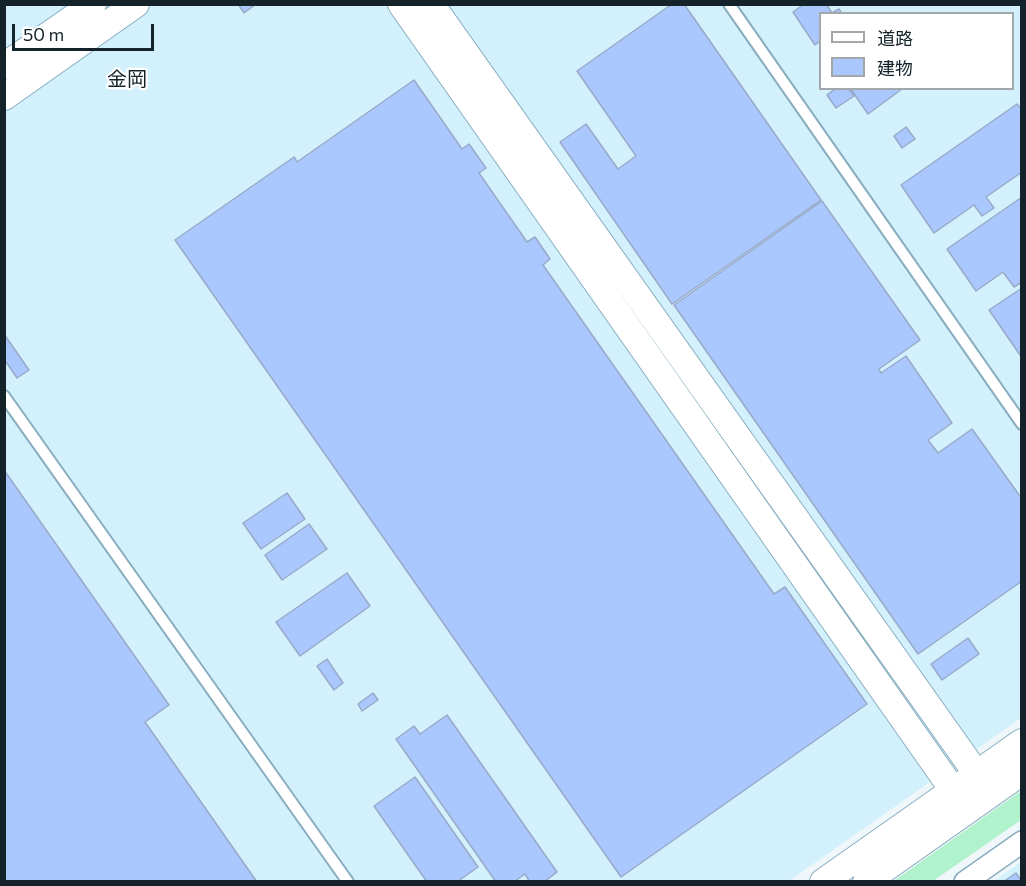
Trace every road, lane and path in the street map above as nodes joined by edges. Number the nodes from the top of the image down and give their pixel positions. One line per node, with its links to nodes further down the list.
1 (93, 4): 6 (street)
2 (136, 4): 7 (street)
3 (401, 4): 13 (street)
4 (431, 4): 12 (street)
5 (729, 4): 9 (lane)
6 (4, 66)
7 (4, 97)
8 (4, 396): 15 (lane)
9 (1022, 424)
10 (1022, 742): 12 (street)
11 (1022, 772): 12 (street)
12 (984, 784): 13 (street)
13 (960, 800): 16 (street); 17 (street)
14 (1022, 842): 18 (street)
15 (348, 882)
16 (823, 882)
17 (866, 882)
18 (965, 882)

